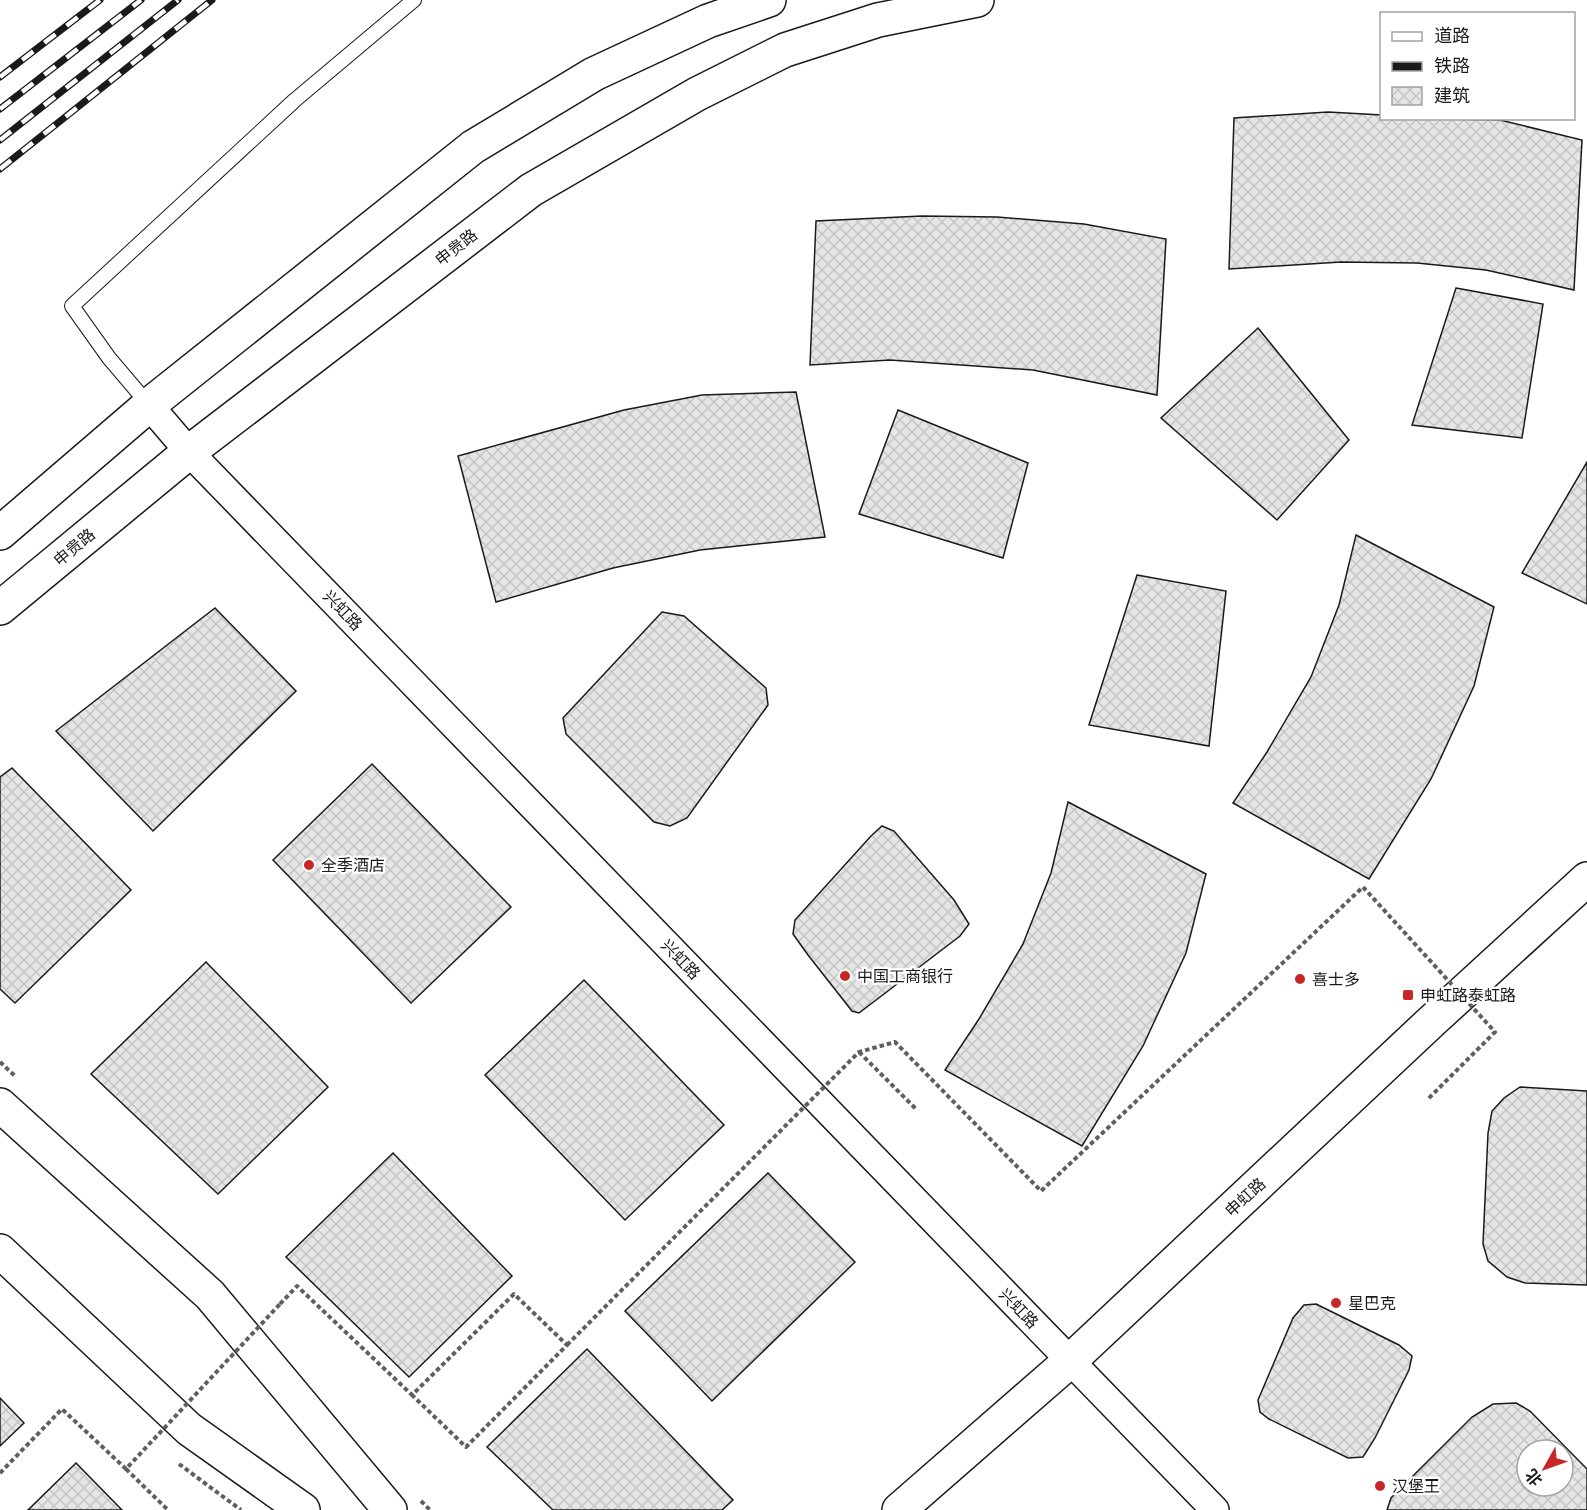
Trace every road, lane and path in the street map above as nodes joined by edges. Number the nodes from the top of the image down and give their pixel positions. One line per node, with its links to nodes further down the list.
1 (414, 0): 4 (lane)
2 (769, 0): 4 (main road)
3 (977, 0): 5 (main road, 申贵路)
4 (149, 405): 5 (street, 兴虹路); 6 (main road)
5 (189, 452): 7 (main road, 申贵路); 15 (street, 兴虹路)
6 (0, 533)
7 (0, 608)
8 (1587, 879): 15 (main road, 申虹路)
9 (859, 1052): 10 (path, bridge); 12 (path); 14 (path, bridge)
10 (1427, 1100)
11 (0, 1105): 19 (main road)
12 (917, 1110)
13 (0, 1251): 21 (main road)
14 (567, 1345): 16 (path); 16 (path)
15 (1071, 1360): 22 (main road, 申虹路); 23 (street, 兴虹路)
16 (412, 1395): 17 (path, bridge)
17 (126, 1469): 18 (path, bridge); 20 (path)
18 (0, 1473)
19 (387, 1507)
20 (168, 1510)
21 (303, 1510)
22 (899, 1510)
23 (1215, 1510)

